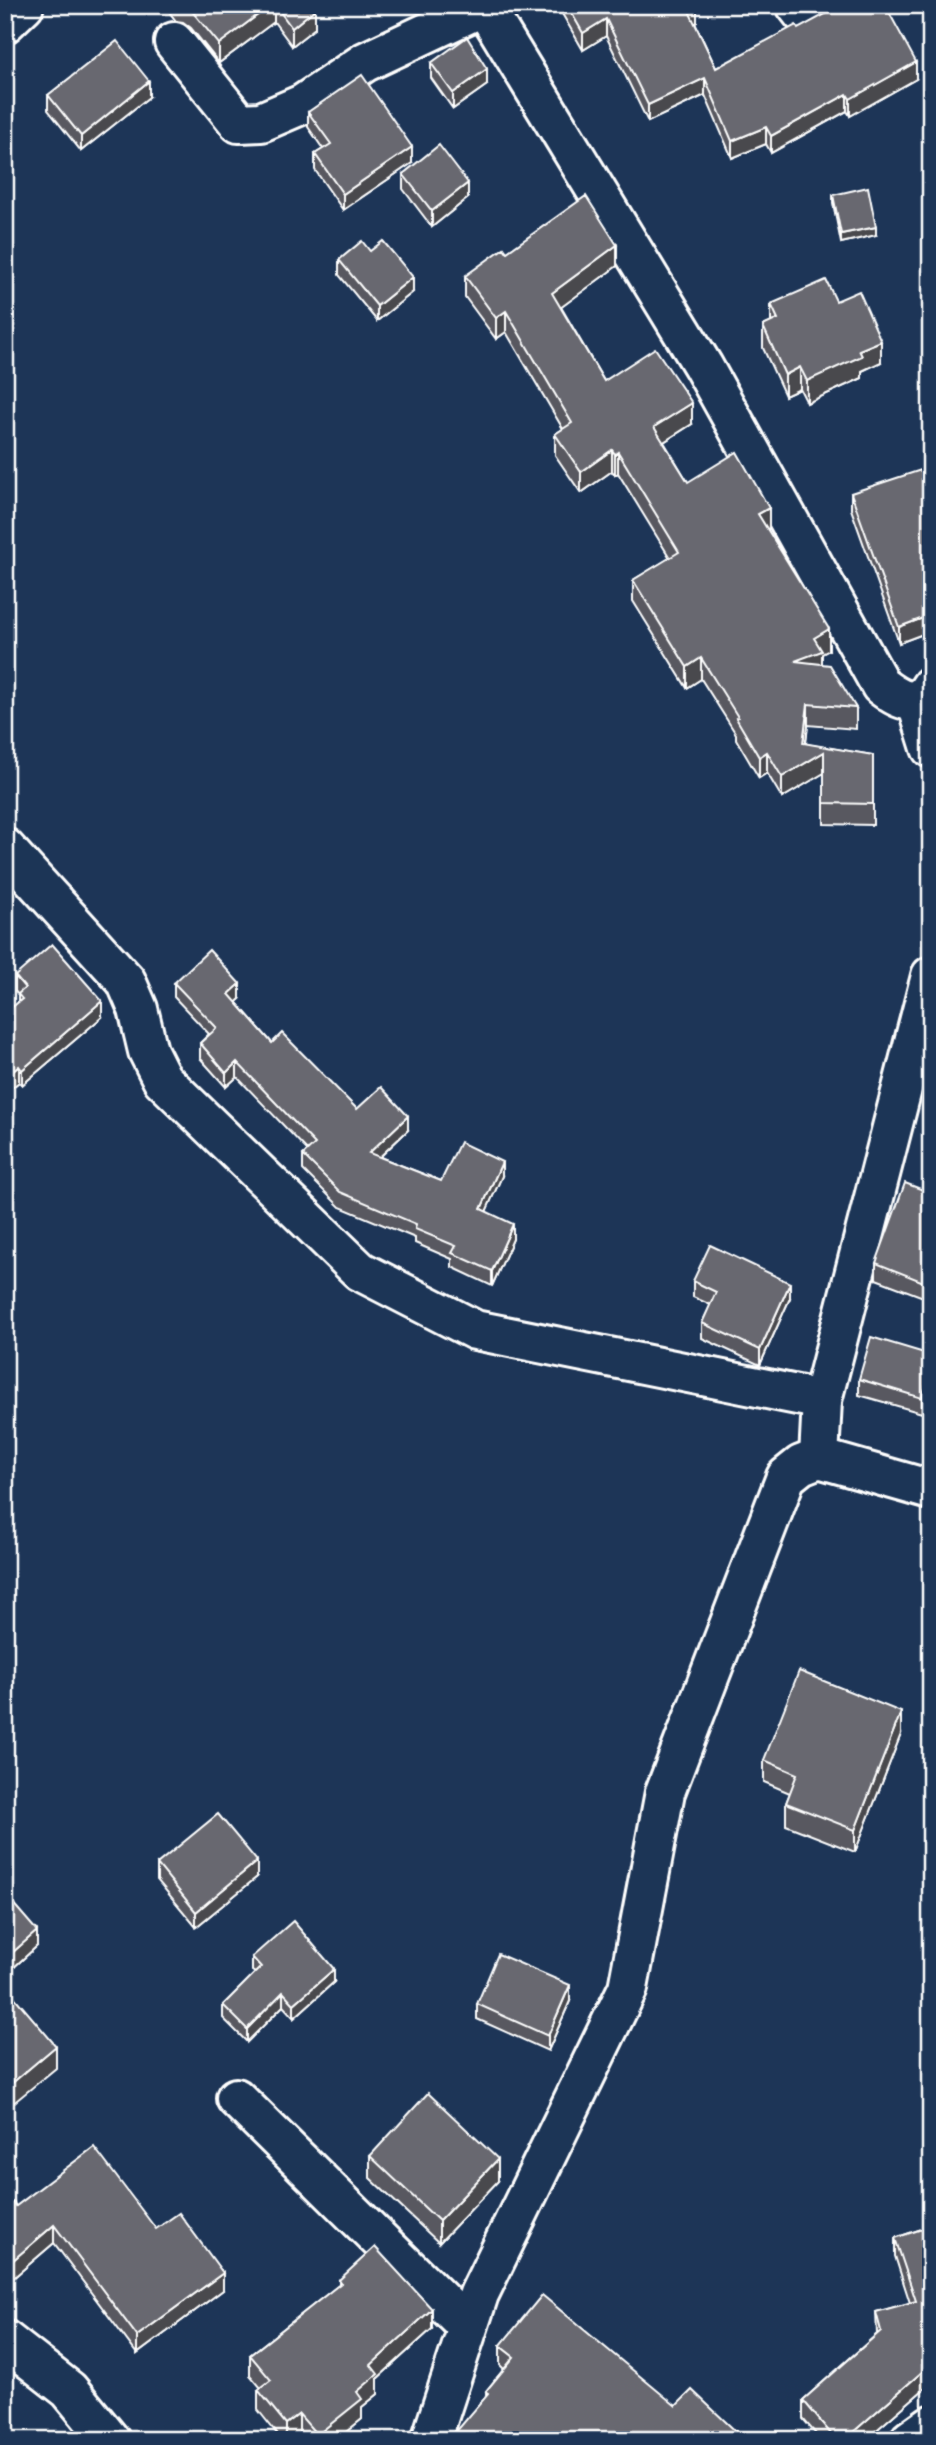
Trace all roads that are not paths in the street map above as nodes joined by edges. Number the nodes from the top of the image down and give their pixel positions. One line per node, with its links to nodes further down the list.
1 (485, 6): 2 (street); 3 (street)
2 (174, 42)
3 (924, 693): 4 (street)
4 (931, 748)
5 (5, 848): 7 (street)
6 (931, 976): 7 (street)
7 (822, 1400): 8 (street)
8 (819, 1458): 9 (street); 11 (street)
9 (931, 1490)
10 (236, 2098): 11 (street)
11 (467, 2326): 15 (street)
12 (5, 2340): 14 (street)
13 (931, 2425): 16 (street)
14 (110, 2440)
15 (431, 2440)
16 (910, 2440)

